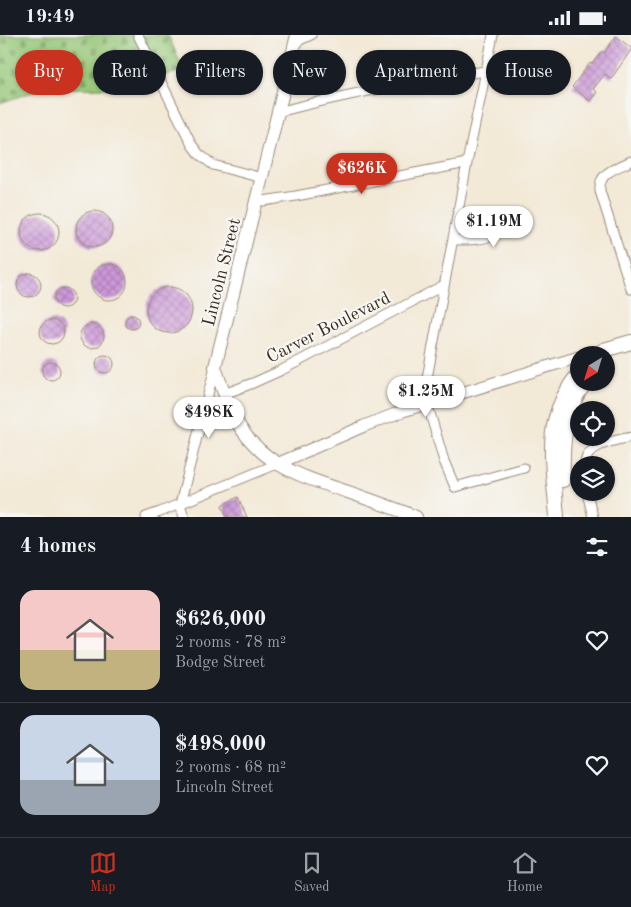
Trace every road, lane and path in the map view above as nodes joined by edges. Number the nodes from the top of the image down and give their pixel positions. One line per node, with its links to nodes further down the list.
1 (138, 35): 10 (street)
2 (311, 35): 4 (street)
3 (492, 35): 5 (street)
4 (296, 39): 7 (main road, Lincoln Street)
5 (490, 50)
6 (486, 71): 7 (street); 9 (street)
7 (278, 112): 10 (main road, Lincoln Street)
8 (631, 161): 15 (street)
9 (467, 163): 11 (street); 13 (street)
10 (262, 178): 11 (main road, Lincoln Street)
11 (257, 200): 19 (main road, Lincoln Street)
12 (520, 216): 13 (street)
13 (453, 240): 14 (street)
14 (444, 285): 22 (street, Carver Boulevard); 23 (street)
15 (631, 289)
16 (631, 342): 17 (main road)
17 (615, 349)
18 (570, 360): 23 (street)
19 (215, 367): 22 (main road); 29 (street, Lincoln Street)
20 (570, 387): 33 (main road)
21 (579, 391): 34 (main road)
22 (224, 394): 26 (main road)
23 (427, 403): 26 (street); 27 (street)
24 (631, 437): 25 (street)
25 (587, 456)
26 (277, 464): 29 (street); 32 (main road)
27 (524, 468)
28 (589, 501): 35 (street)
29 (180, 504): 30 (street); 31 (street)
30 (146, 517)
31 (184, 517)
32 (416, 517)
33 (557, 517)
34 (566, 517)
35 (593, 517)

